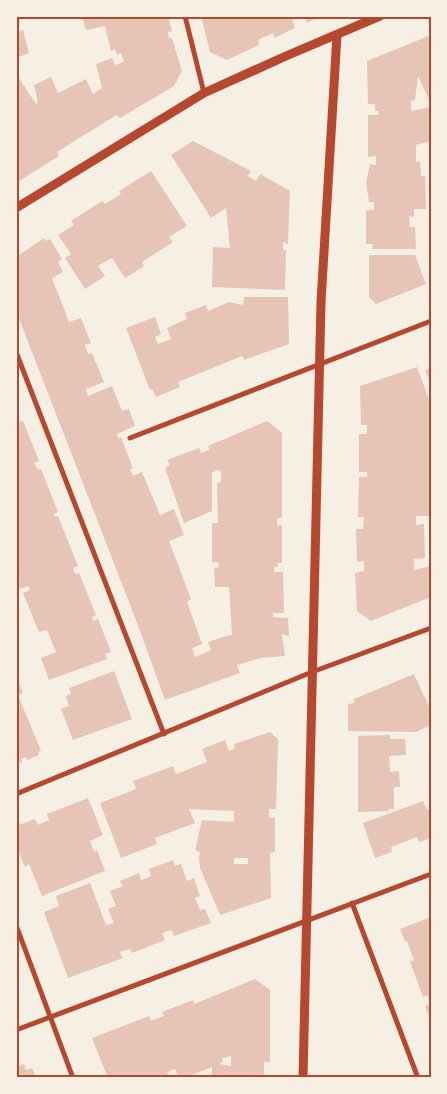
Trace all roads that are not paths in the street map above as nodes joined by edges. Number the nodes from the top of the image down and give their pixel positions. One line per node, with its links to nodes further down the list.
1 (185, 16): 4 (street)
2 (380, 16): 3 (street)
3 (337, 35): 4 (street); 8 (street)
4 (204, 93): 5 (street)
5 (16, 208)
6 (431, 321): 8 (street)
7 (16, 352): 12 (street)
8 (320, 364): 9 (street); 11 (street)
9 (130, 438)
10 (431, 628): 11 (street)
11 (312, 672): 12 (street); 16 (street)
12 (164, 734): 13 (street)
13 (16, 794)
14 (431, 874): 15 (street)
15 (352, 903): 16 (street); 22 (street)
16 (306, 920): 18 (street); 21 (street)
17 (16, 925): 18 (street)
18 (51, 1017): 19 (street); 20 (street)
19 (16, 1030)
20 (73, 1078)
21 (303, 1078)
22 (418, 1078)

